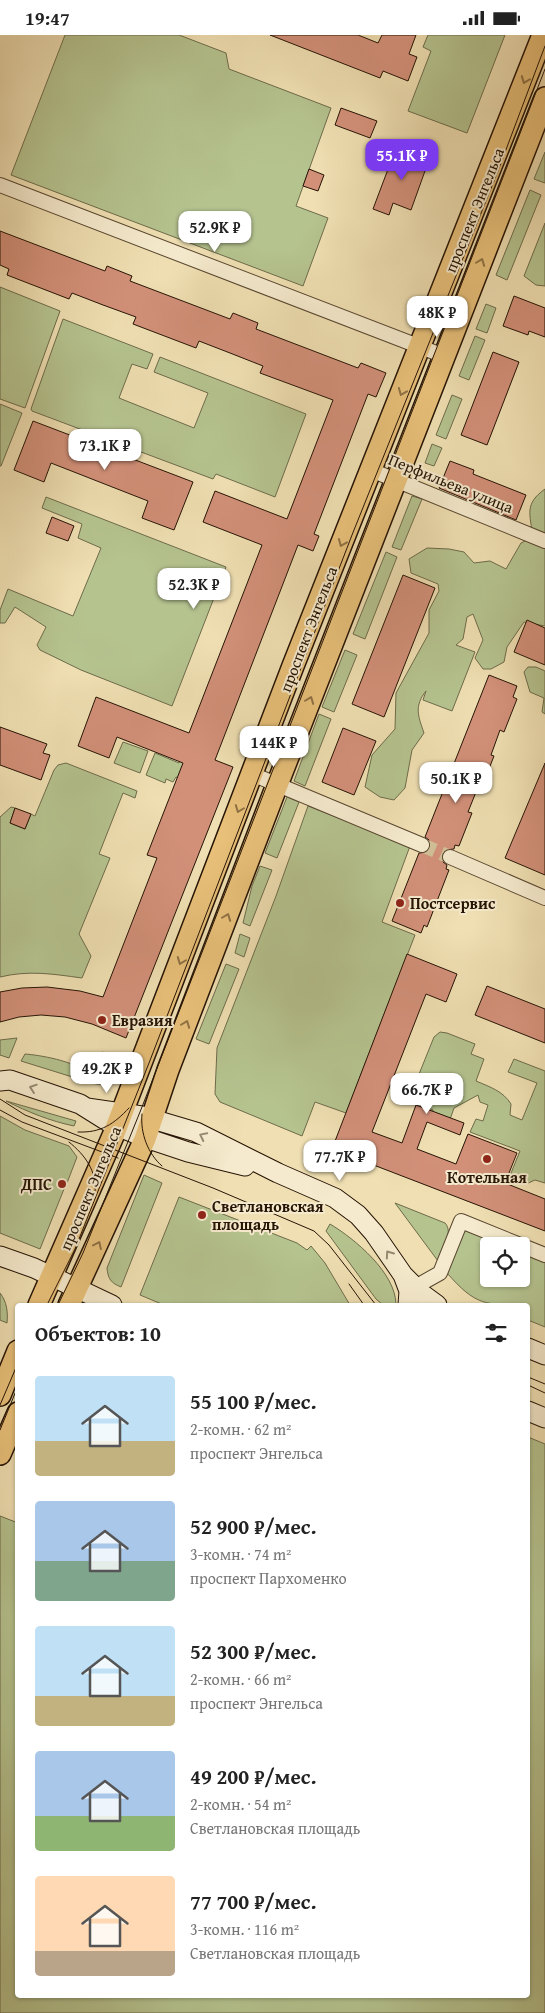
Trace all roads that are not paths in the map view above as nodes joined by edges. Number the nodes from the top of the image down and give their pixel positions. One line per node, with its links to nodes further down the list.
1 (543, 35): 4 (main road, проспект Энгельса, one-way to 4)
2 (545, 98): 5 (main road, проспект Энгельса, one-way to 2)
3 (0, 185): 4 (street)
4 (420, 347): 5 (street); 6 (main road, проспект Энгельса, one-way to 6)
5 (444, 356): 7 (main road, проспект Энгельса)
6 (371, 470): 7 (street, Перфильева улица); 9 (main road, проспект Энгельса, one-way to 9)
7 (395, 480): 8 (street, Перфильева улица); 10 (main road, проспект Энгельса, one-way to 7)
8 (545, 541)
9 (252, 774): 10 (street); 15 (main road, проспект Энгельса, one-way to 15)
10 (277, 785): 11 (street); 16 (main road, проспект Энгельса, one-way to 10)
11 (422, 845)
12 (450, 857): 13 (street)
13 (545, 898)
14 (3, 1079): 15 (main road, one-way to 14)
15 (120, 1119): 16 (main road); 21 (main road, проспект Энгельса)
16 (149, 1128): 20 (main road, one-way to 16); 22 (main road, проспект Энгельса, one-way to 16)
17 (545, 1255): 20 (street)
18 (0, 1256): 21 (main road)
19 (0, 1263): 21 (main road)
20 (409, 1281): 25 (main road); 26 (main road)
21 (46, 1289): 22 (main road)
22 (72, 1298): 23 (main road); 24 (main road)
23 (92, 1303)
24 (101, 1303)
25 (408, 1303)
26 (435, 1303)
27 (530, 1349): 28 (main road)
28 (545, 1355)
29 (15, 1358): 30 (main road)
30 (0, 1395)
31 (530, 1412): 32 (main road)
32 (545, 1418)
33 (15, 1420): 34 (main road)
34 (0, 1454)

